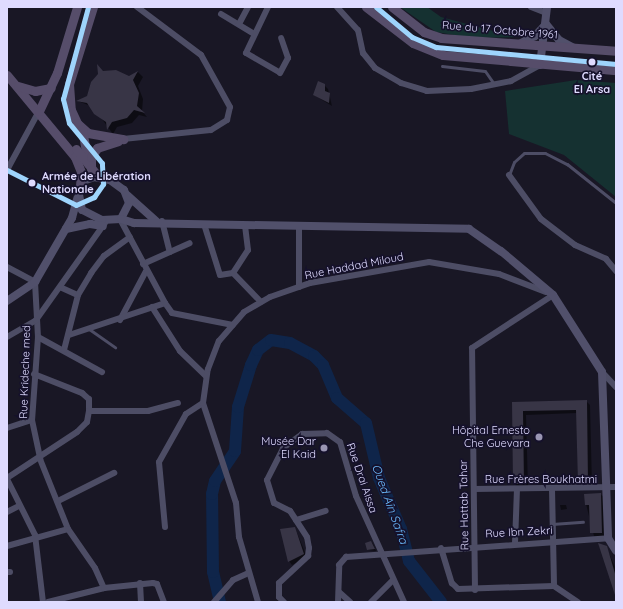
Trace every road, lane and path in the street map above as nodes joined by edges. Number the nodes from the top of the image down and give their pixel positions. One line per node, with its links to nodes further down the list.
1 (77, 7): 25 (main road)
2 (93, 7): 27 (main road)
3 (137, 7): 28 (street)
4 (248, 7): 12 (street)
5 (268, 7): 14 (street)
6 (337, 7): 24 (street)
7 (366, 7): 20 (main road)
8 (392, 7): 16 (main road, Rue du 17 Octobre 1961)
9 (531, 7): 10 (street)
10 (547, 10): 13 (main road)
11 (221, 14): 12 (street)
12 (238, 24): 14 (street)
13 (546, 24): 16 (main road); 17 (main road); 18 (main road)
14 (254, 34): 15 (street)
15 (281, 38)
16 (517, 44): 17 (main road, Rue du 17 Octobre 1961)
17 (544, 46): 18 (main road, Rue du 17 Octobre 1961); 20 (main road)
18 (575, 48): 19 (main road, Rue du 17 Octobre 1961)
19 (616, 51)
20 (540, 65): 22 (main road); 24 (street)
21 (442, 66): 24 (lane)
22 (616, 70)
23 (10, 78): 25 (main road); 26 (main road)
24 (494, 84)
25 (51, 88): 26 (main road)
26 (39, 111): 29 (street); 30 (main road); 32 (main road)
27 (81, 128): 28 (main road); 30 (main road)
28 (123, 139): 30 (main road)
29 (7, 170)
30 (93, 171): 32 (main road); 33 (main road)
31 (509, 175): 35 (lane); 50 (street)
32 (80, 185): 34 (main road)
33 (128, 195): 37 (main road); 38 (main road)
34 (77, 198): 36 (main road); 43 (main road)
35 (616, 203)
36 (93, 217): 39 (main road); 43 (main road)
37 (121, 219): 38 (main road); 39 (main road); 44 (street)
38 (159, 221): 40 (main road); 46 (street)
39 (104, 224): 43 (main road); 54 (street)
40 (204, 224): 41 (main road); 51 (street)
41 (245, 225): 42 (main road); 51 (street)
42 (299, 225): 53 (street); 56 (main road)
43 (66, 229): 52 (main road)
44 (130, 238): 47 (street); 55 (street)
45 (190, 243): 46 (street)
46 (170, 252): 47 (street)
47 (142, 264): 49 (street)
48 (7, 267): 52 (street)
49 (146, 271): 59 (street); 62 (street)
50 (616, 271)
51 (233, 273): 58 (street)
52 (35, 282): 57 (main road); 61 (street, Rue Krideche med)
53 (299, 287): 56 (street, Rue Haddad Miloud); 58 (street, Rue Haddad Miloud)
54 (62, 288): 55 (street); 61 (street)
55 (78, 295): 65 (street)
56 (553, 295): 71 (main road); 84 (street, Rue Hattab Tahar)
57 (7, 301)
58 (261, 302): 63 (street, Rue Haddad Miloud)
59 (166, 303): 60 (street); 63 (street)
60 (152, 307): 62 (street); 73 (street)
61 (36, 320): 66 (street); 67 (street, Rue Krideche med)
62 (120, 320): 64 (street)
63 (233, 325): 73 (street, Rue Haddad Miloud)
64 (89, 329): 65 (street); 68 (lane)
65 (69, 335): 69 (street)
66 (7, 337)
67 (38, 337): 69 (street); 72 (street, Rue Krideche med)
68 (115, 347)
69 (64, 350): 70 (street)
70 (102, 372)
71 (602, 372): 74 (street); 83 (main road)
72 (34, 374): 77 (street); 78 (street, Rue Krideche med)
73 (206, 376): 75 (street, Rue Haddad Miloud)
74 (616, 387)
75 (203, 402): 94 (street); 105 (street, Rue Haddad Miloud)
76 (178, 403): 77 (street)
77 (90, 411): 80 (street)
78 (32, 420): 79 (street); 80 (street, Rue Krideche med)
79 (7, 428)
80 (40, 459): 82 (street); 87 (street, Rue Krideche med)
81 (114, 473): 87 (street)
82 (7, 479): 88 (street)
83 (612, 488): 86 (street, Rue Frères Boukhatmi); 96 (main road)
84 (474, 489): 85 (street, Rue Frères Boukhatmi); 100 (street, Rue Hattab Tahar)
85 (517, 489): 86 (street, Rue Frères Boukhatmi); 99 (street)
86 (552, 489): 93 (street)
87 (58, 501): 95 (street, Rue Krideche med)
88 (19, 506): 90 (street); 97 (street)
89 (326, 511): 91 (street)
90 (7, 512)
91 (296, 520): 104 (street, Rue Drai Aissa); 118 (street, Rue Drai Aissa)
92 (583, 522): 93 (lane)
93 (552, 524): 98 (street)
94 (165, 528)
95 (68, 529): 97 (street); 109 (street, Rue Krideche med)
96 (608, 538): 98 (street, Rue Ibn Zekri); 103 (main road)
97 (35, 540): 101 (street); 112 (street)
98 (552, 541): 99 (street, Rue Ibn Zekri); 108 (street)
99 (516, 543): 100 (street, Rue Ibn Zekri)
100 (475, 545): 102 (street, Rue Ibn Zekri); 110 (street, Rue Hattab Tahar)
101 (7, 546)
102 (441, 548): 104 (street, Rue Ibn Zekri); 110 (street)
103 (616, 551)
104 (381, 555): 106 (street); 111 (street, Rue Ibn Zekri)
105 (249, 573): 116 (street); 117 (street)
106 (393, 580): 121 (street); 122 (street)
107 (140, 583): 109 (street); 114 (street); 115 (street)
108 (554, 586): 110 (street); 123 (street)
109 (104, 588): 113 (street)
110 (475, 590)
111 (339, 592): 119 (street); 120 (street)
112 (43, 602)
113 (48, 602)
114 (141, 602)
115 (164, 602)
116 (214, 602)
117 (258, 602)
118 (284, 602)
119 (338, 602)
120 (350, 602)
121 (371, 602)
122 (404, 602)
123 (578, 602)

